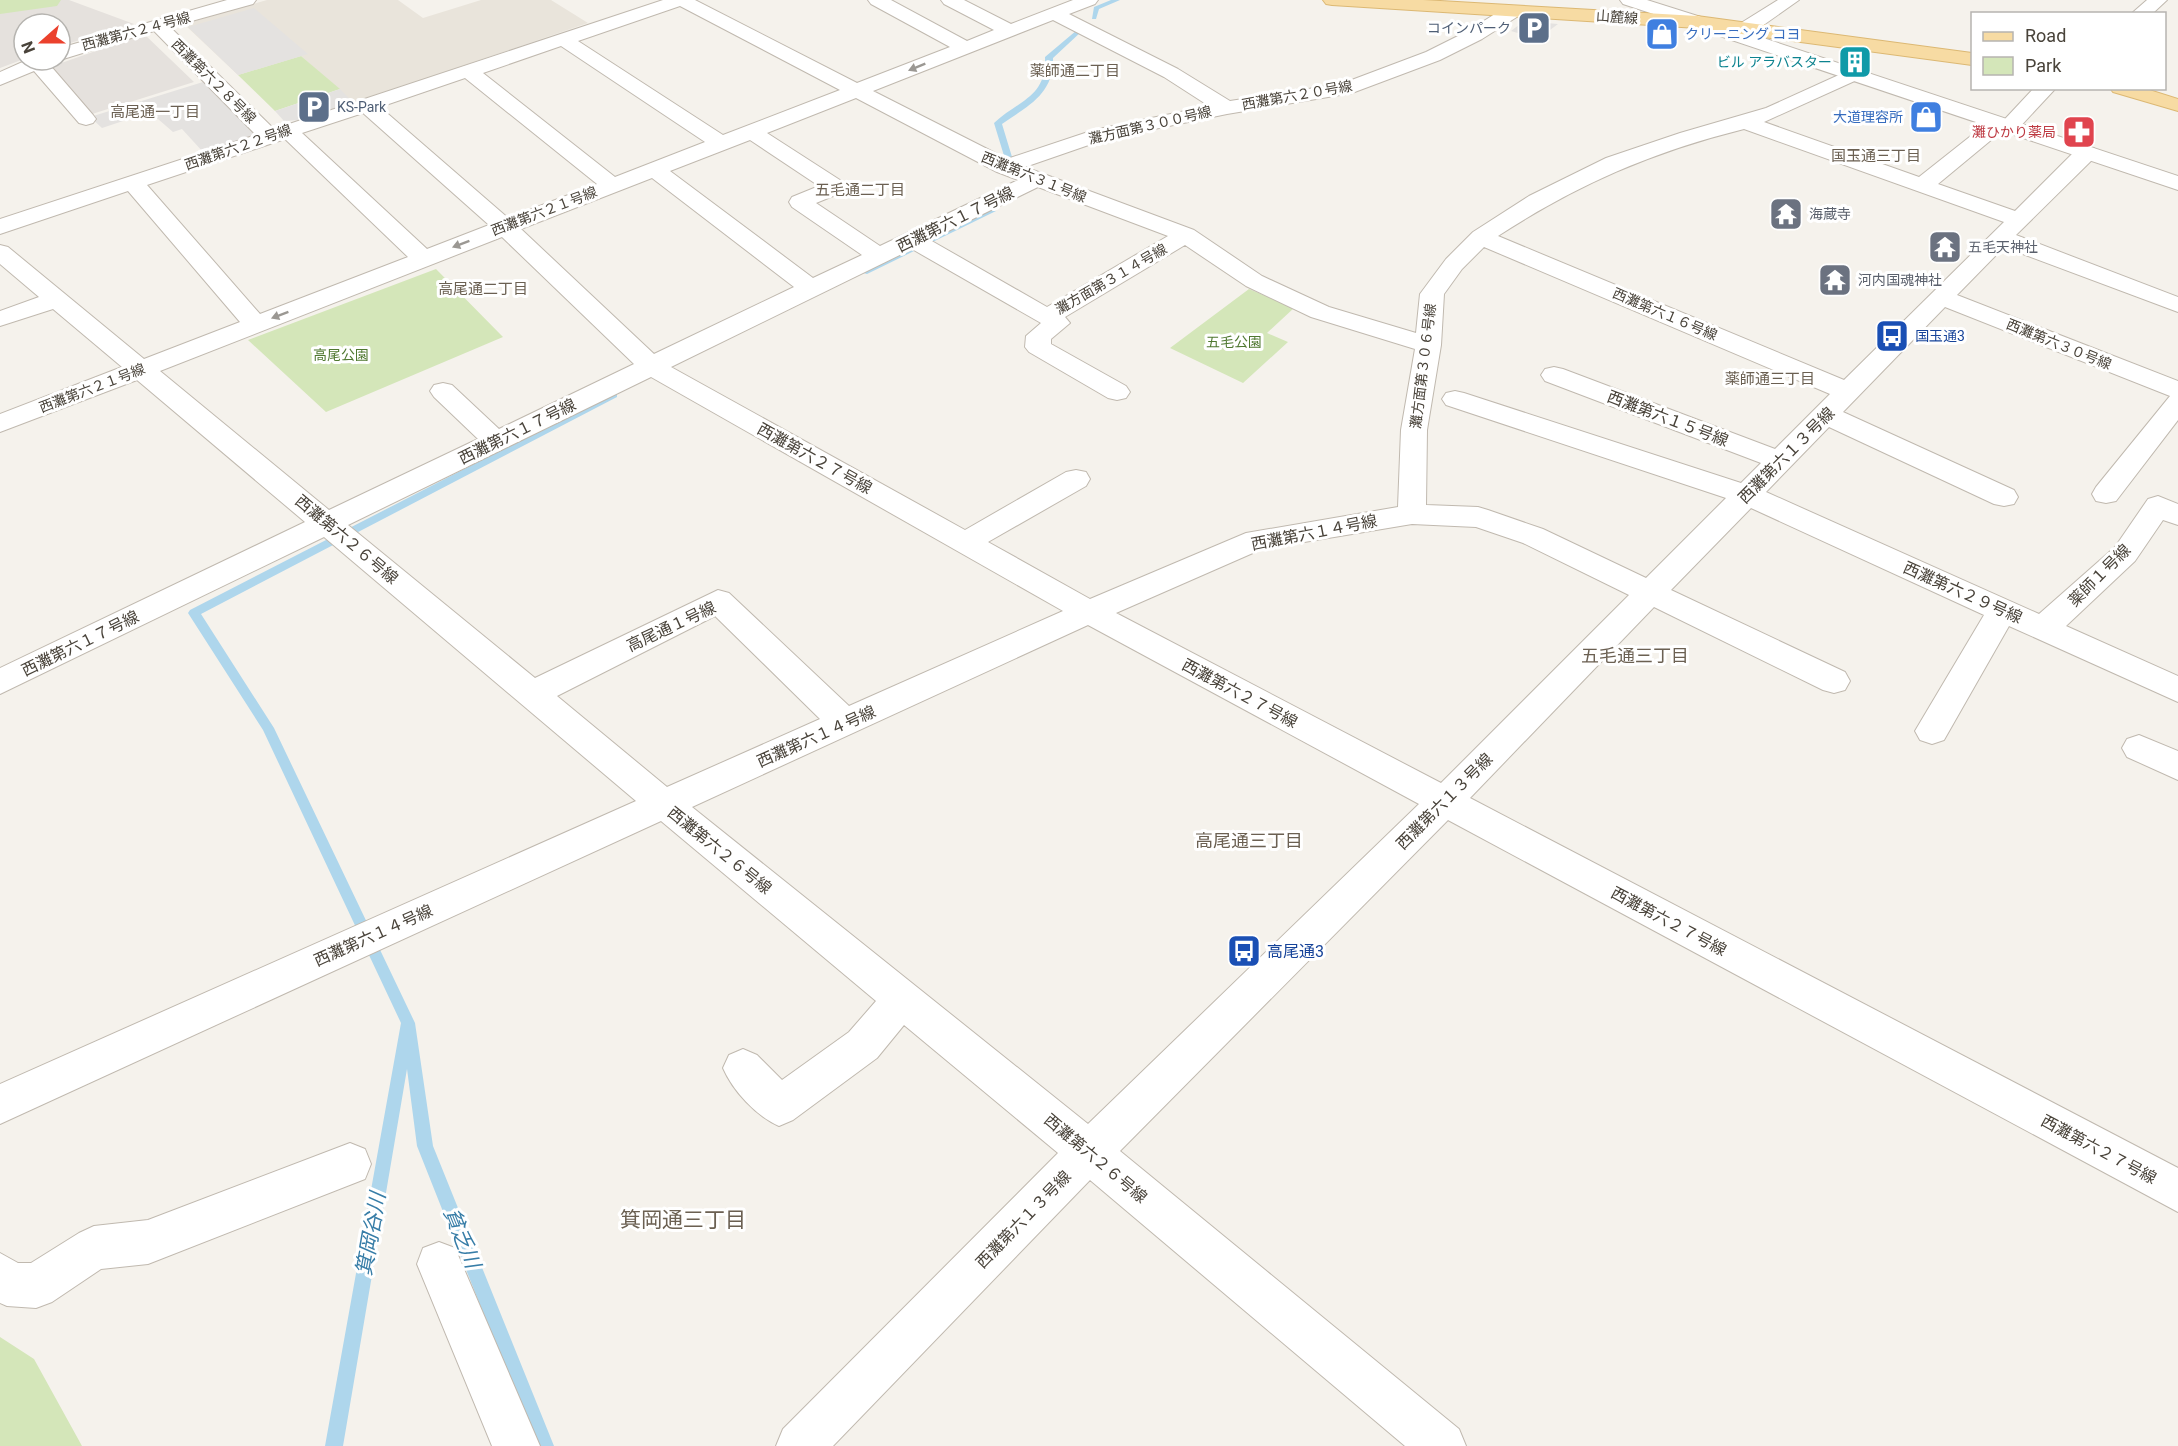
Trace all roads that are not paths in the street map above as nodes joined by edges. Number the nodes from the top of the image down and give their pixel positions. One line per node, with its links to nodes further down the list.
1 (247, 0): 14 (street, 西灘第六２４号線)
2 (681, 0): 17 (street, 西灘第六２２号線); 28 (street, 西灘第六３１号線)
3 (877, 0): 18 (street)
4 (950, 0): 16 (street)
5 (1089, 0): 12 (street, 西灘第六２１号線)
6 (1332, 0): 10 (main road, 山麓線)
7 (1629, 0): 13 (street)
8 (1790, 0): 15 (street)
9 (2158, 0): 11 (street)
10 (1513, 11): 13 (main road, 山麓線); 31 (street, 西灘第六２０号線)
11 (2143, 12)
12 (1053, 13): 16 (street, 西灘第六２１号線); 31 (street, 西灘第六２０号線)
13 (1697, 22): 15 (main road, 山麓線); 24 (street)
14 (159, 26): 19 (street, 西灘第六２４号線); 36 (street, 西灘第六２８号線)
15 (1748, 27): 20 (main road, 山麓線)
16 (1008, 30): 18 (street, 西灘第六２１号線)
17 (562, 39): 21 (street, 西灘第六２２号線); 37 (street)
18 (964, 47): 28 (street, 西灘第六２１号線, one-way to 28)
19 (72, 50)
20 (1971, 59)
21 (467, 70): 29 (street, 西灘第六２２号線); 44 (street)
22 (16, 72): 25 (street)
23 (49, 72): 32 (street)
24 (1852, 75): 33 (street, 灘方面第３０６号線); 34 (street)
25 (0, 79)
26 (2044, 90): 34 (street)
27 (2127, 90): 30 (main road)
28 (856, 91): 35 (street, 西灘第六２１号線); 39 (street, 西灘第六３１号線)
29 (365, 104): 36 (street, 西灘第六２２号線); 47 (street, 西灘第六２７号線)
30 (2178, 105)
31 (1227, 108): 39 (street, 灘方面第３００号線)
32 (86, 119)
33 (1744, 122): 45 (street); 50 (street, 灘方面第３０６号線)
34 (2004, 126): 38 (street); 45 (street)
35 (751, 131): 37 (street, 西灘第六２１号線); 53 (street)
36 (278, 133): 42 (street, 西灘第六２２号線); 54 (street, 西灘第六２８号線)
37 (721, 143): 40 (street, 西灘第六２１号線)
38 (2086, 153): 43 (street); 48 (street, 西灘第六１３号線)
39 (1005, 168): 41 (street, 西灘第六３１号線)
40 (654, 169): 44 (street, 西灘第六２１号線); 55 (street)
41 (1035, 180): 49 (street, 西灘第六３１号線); 51 (street, 西灘第六１７号線)
42 (132, 182): 46 (street, 西灘第六２２号線); 61 (street)
43 (2178, 183)
44 (612, 185): 47 (street, 西灘第六２１号線)
45 (1923, 185): 48 (street)
46 (0, 227)
47 (505, 227): 54 (street, 西灘第六２１号線, one-way to 54); 63 (street, 西灘第六２７号線)
48 (2011, 229): 56 (street, 西灘第六１３号線); 58 (street)
49 (1186, 235): 59 (street, 灘方面第３１４号線); 62 (street, 西灘第六３１号線)
50 (1481, 237): 62 (street, 灘方面第３０６号線); 69 (street, 西灘第六１６号線)
51 (912, 239): 53 (street, 西灘第六１７号線); 59 (street)
52 (0, 252): 57 (street, 西灘第六２６号線)
53 (879, 256): 55 (street, 西灘第六１７号線)
54 (424, 258): 61 (street, 西灘第六２１号線, one-way to 61)
55 (811, 288): 63 (street, 西灘第六１７号線)
56 (1941, 297): 66 (street, 西灘第六３０号線); 69 (street, 西灘第六１３号線)
57 (57, 299): 60 (street); 64 (street, 西灘第六２６号線)
58 (2178, 304)
59 (1047, 317): 68 (street, 灘方面第３１４号線)
60 (0, 319)
61 (255, 324): 64 (street, 西灘第六２１号線)
62 (1428, 345): 80 (street, 灘方面第３０６号線)
63 (651, 366): 74 (street, 西灘第六１７号線); 83 (street, 西灘第六２７号線)
64 (142, 369): 73 (street, 西灘第六２１号線); 82 (street, 西灘第六２６号線)
65 (1554, 375): 75 (street, 西灘第六１５号線)
66 (2178, 390)
67 (443, 391): 74 (street)
68 (1117, 392)
69 (1849, 392): 72 (street, 西灘第六１３号線)
70 (1455, 399): 78 (street, 西灘第六２９号線)
71 (2178, 402): 77 (street)
72 (1826, 415): 75 (street, 西灘第六１３号線); 79 (street)
73 (0, 424)
74 (496, 441): 82 (street, 西灘第六１７号線)
75 (1781, 461): 78 (street, 西灘第六１３号線)
76 (1076, 479): 83 (street)
77 (2106, 494)
78 (1748, 495): 84 (street, 西灘第六１３号線); 85 (street, 西灘第六２９号線)
79 (2004, 496)
80 (1412, 514): 84 (street, 西灘第六１４号線); 86 (street, 西灘第六１４号線)
81 (2178, 515): 87 (street, 薬師１号線)
82 (327, 523): 90 (street, 西灘第六１７号線); 91 (street, 西灘第六２６号線)
83 (966, 542): 86 (street, 西灘第六２７号線)
84 (1651, 591): 89 (street, 西灘第六１４号線); 96 (street, 西灘第六１３号線)
85 (2002, 610): 87 (street, 西灘第六２９号線); 93 (street)
86 (1089, 612): 92 (street, 西灘第六１４号線); 96 (street, 西灘第六２７号線)
87 (2043, 629): 88 (street, 西灘第六２９号線)
88 (2174, 680)
89 (1834, 681)
90 (0, 682)
91 (532, 694): 92 (street, 高尾通１号線); 97 (street, 西灘第六２６号線)
92 (845, 723): 97 (street, 西灘第六１４号線)
93 (1932, 731)
94 (2139, 748): 95 (street)
95 (2178, 766)
96 (1444, 802): 101 (street, 西灘第六１３号線); 103 (street, 西灘第六２７号線)
97 (664, 804): 98 (street, 西灘第六２６号線); 100 (street, 西灘第六１４号線)
98 (902, 999): 99 (street); 101 (street, 西灘第六２６号線)
99 (743, 1068)
100 (0, 1104)
101 (1089, 1152): 107 (street, 西灘第六１３号線); 108 (street, 西灘第六２６号線)
102 (350, 1164): 105 (street)
103 (2178, 1191)
104 (439, 1264): 106 (street)
105 (0, 1275)
106 (516, 1446)
107 (800, 1446)
108 (1442, 1446)

